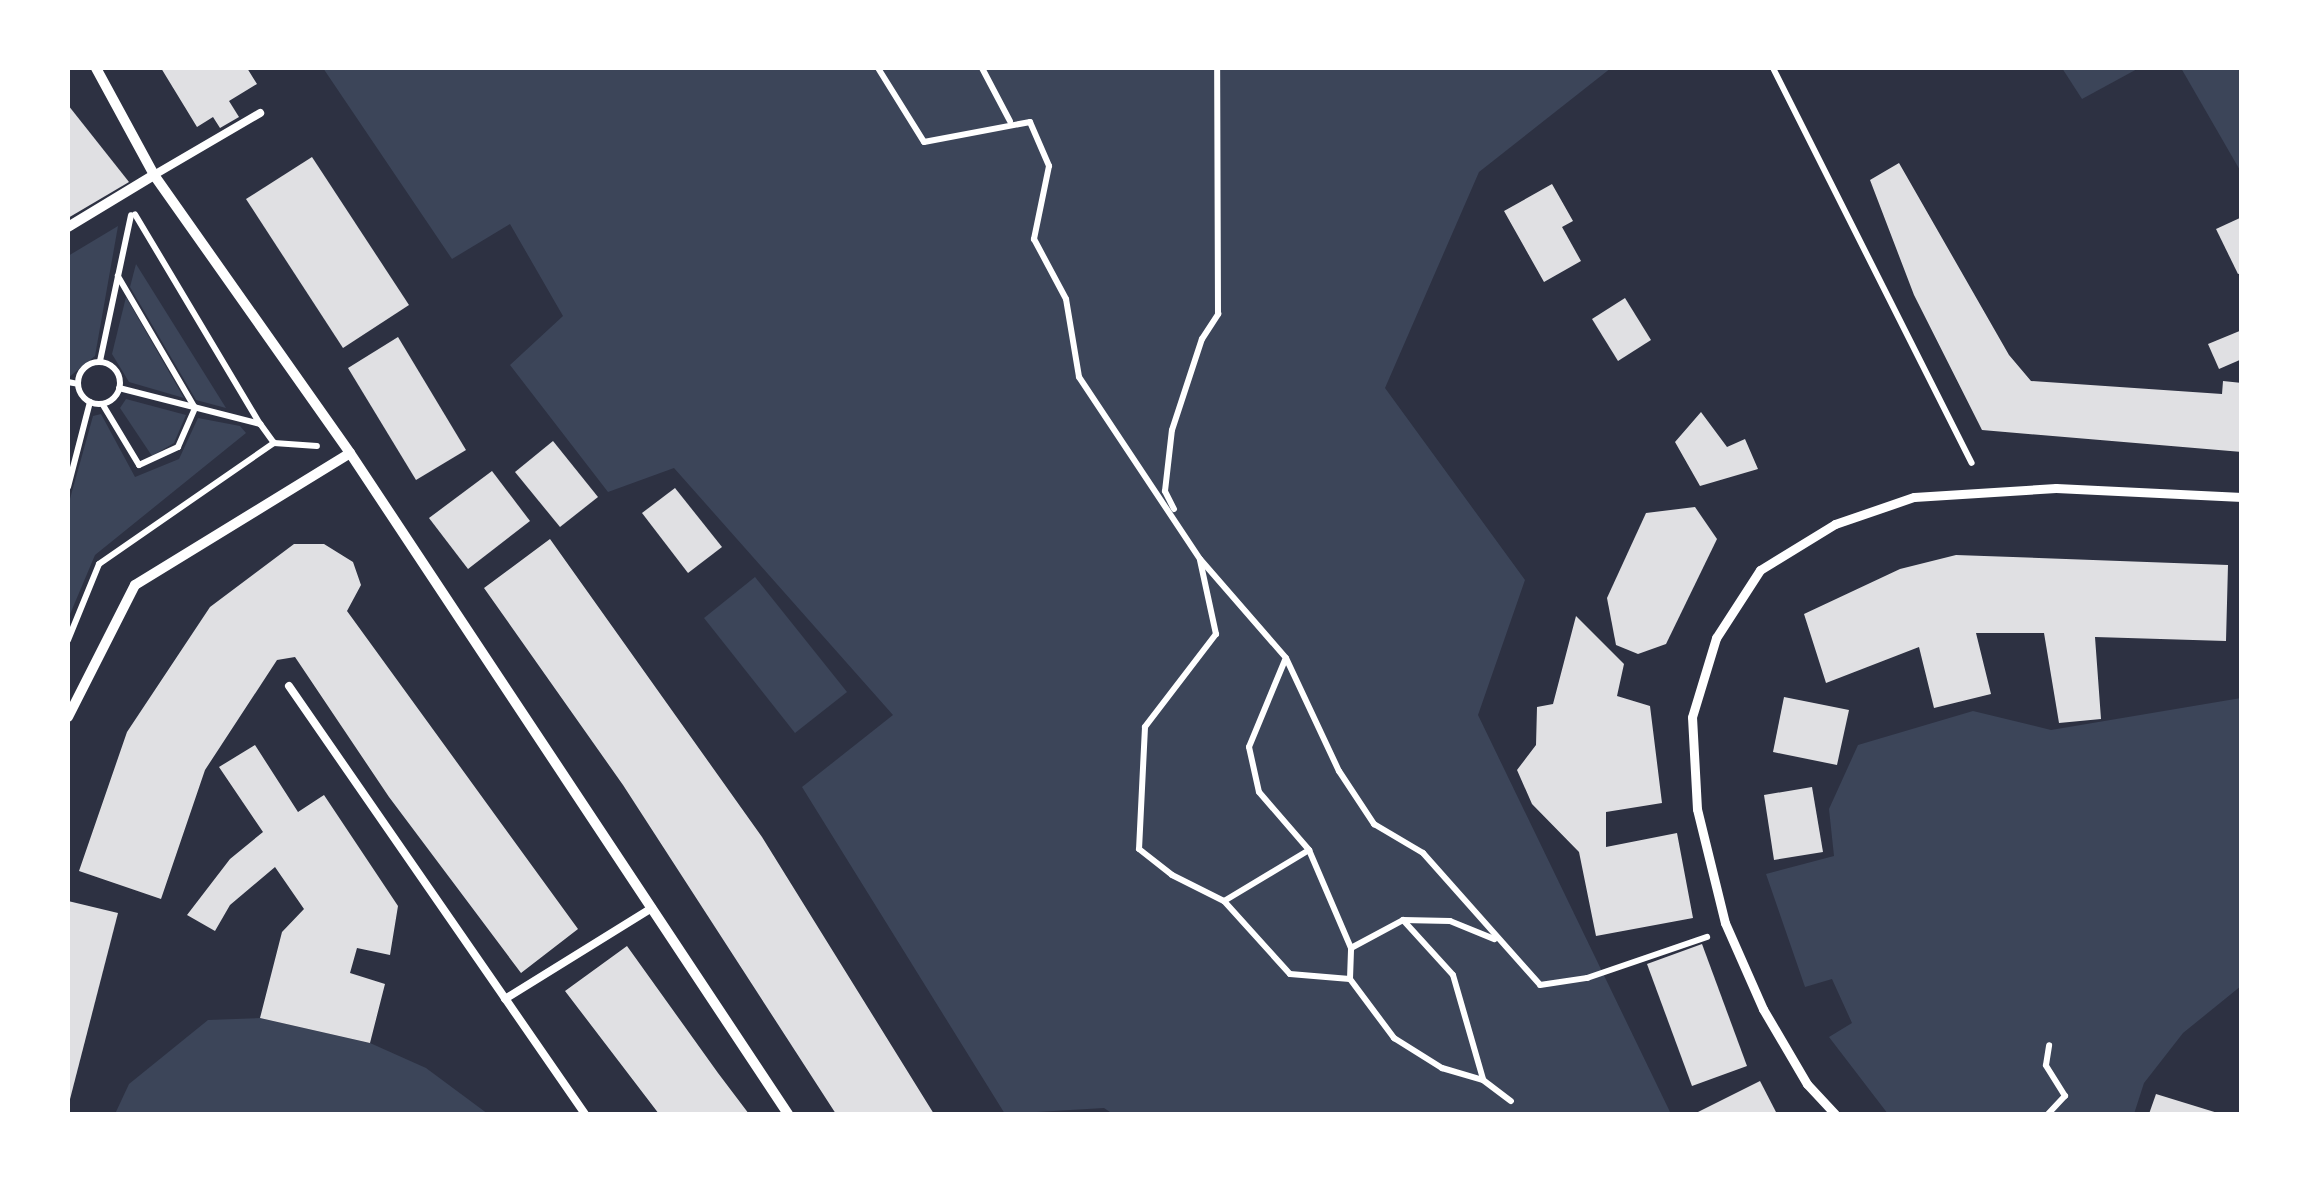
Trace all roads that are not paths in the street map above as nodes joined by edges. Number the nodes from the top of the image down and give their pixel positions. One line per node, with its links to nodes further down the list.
1 (96, 68): 3 (street)
2 (260, 113): 3 (lane)
3 (154, 174): 4 (street); 5 (street)
4 (68, 227)
5 (350, 452): 8 (street); 9 (street)
6 (2242, 497): 13 (street)
7 (289, 686): 10 (lane)
8 (68, 718)
9 (652, 908): 10 (lane); 12 (street)
10 (505, 999): 11 (lane)
11 (585, 1114)
12 (788, 1114)
13 (1835, 1114)

